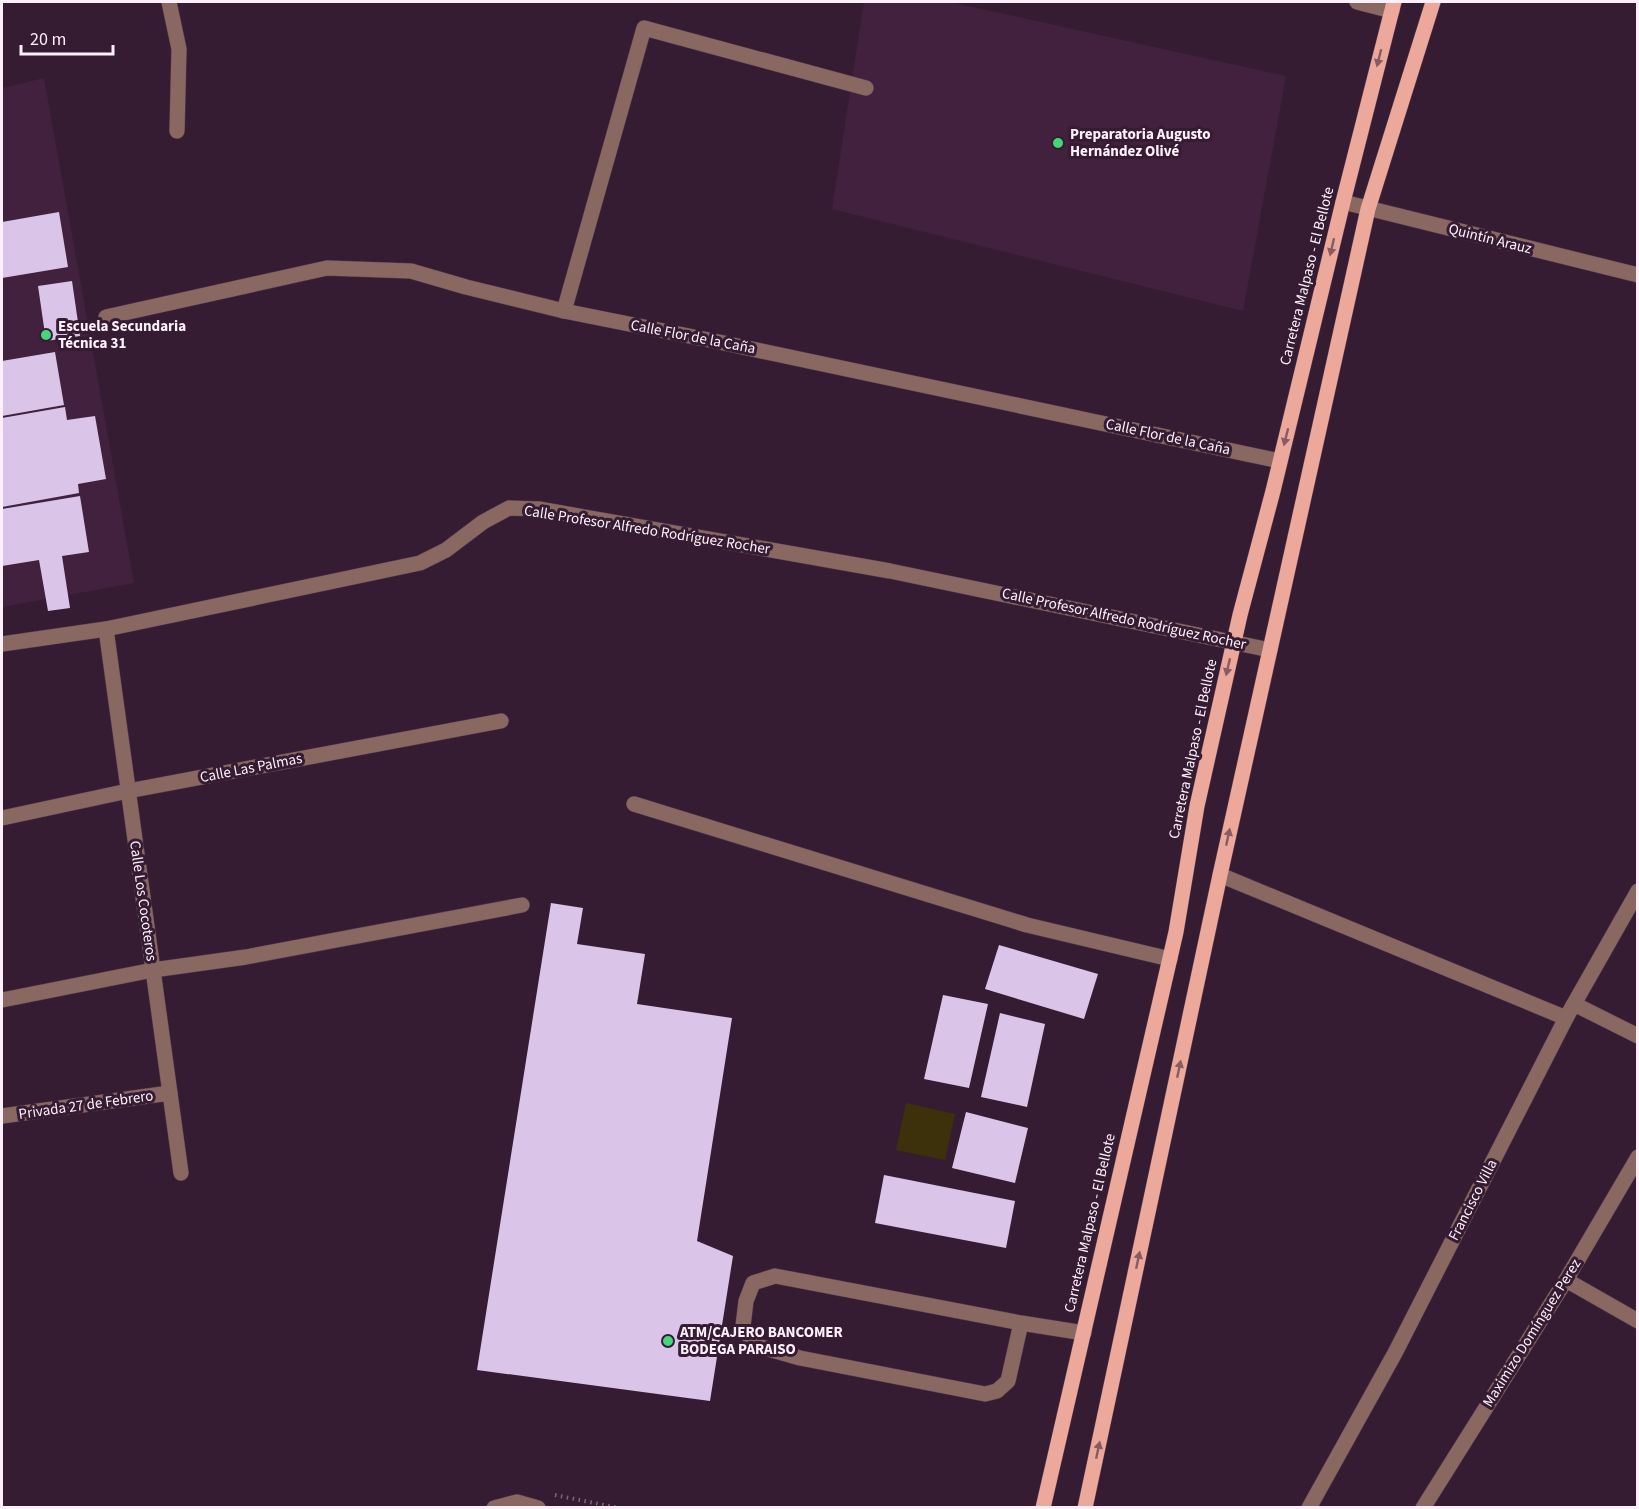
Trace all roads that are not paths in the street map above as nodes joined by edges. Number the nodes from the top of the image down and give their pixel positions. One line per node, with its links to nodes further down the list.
1 (169, 2): 6 (street)
2 (1357, 2): 4 (street)
3 (1433, 2): 8 (main road)
4 (1393, 6): 7 (main road, Carretera Malpaso - El Bellote, one-way to 7)
5 (866, 88): 10 (street)
6 (177, 131)
7 (1343, 202): 8 (street, Quintín Arauz); 12 (main road, Carretera Malpaso - El Bellote, one-way to 12)
8 (1368, 209): 9 (street, Quintín Arauz); 16 (main road)
9 (1638, 275)
10 (564, 311): 11 (street, Calle Flor de la Caña); 12 (street, Calle Flor de la Caña)
11 (106, 317)
12 (1281, 461): 14 (main road, Carretera Malpaso - El Bellote)
13 (106, 629): 14 (street, Calle Profesor Alfredo Rodríguez Rocher); 15 (street, Calle Profesor Alfredo Rodríguez Rocher); 18 (street, Calle Los Cocoteros)
14 (1234, 642): 16 (street, Calle Profesor Alfredo Rodríguez Rocher); 24 (main road, Carretera Malpaso - El Bellote, one-way to 24)
15 (2, 644)
16 (1270, 650): 21 (main road, one-way to 16)
17 (501, 721): 18 (street, Calle Las Palmas)
18 (128, 790): 20 (street, Calle Las Palmas); 25 (street, Calle Los Cocoteros)
19 (634, 804): 24 (street)
20 (2, 818)
21 (1220, 875): 28 (street); 41 (main road, one-way to 21)
22 (1638, 891): 27 (street, Francisco Villa)
23 (522, 905): 25 (street)
24 (1170, 959): 37 (main road, Carretera Malpaso - El Bellote)
25 (153, 970): 26 (street); 30 (street, Calle Los Cocoteros)
26 (2, 1000)
27 (1574, 1004): 28 (street, Francisco Villa); 29 (street)
28 (1566, 1018): 42 (street, Francisco Villa)
29 (1638, 1036)
30 (170, 1093): 31 (street, Privada 27 de Febrero); 33 (street, Calle Los Cocoteros)
31 (2, 1116)
32 (1638, 1157): 34 (street, Maximizo Domínguez Perez)
33 (181, 1173)
34 (1566, 1280): 35 (street); 43 (street, Maximizo Domínguez Perez)
35 (1638, 1321)
36 (1021, 1323): 36 (street); 37 (street)
37 (1084, 1333): 40 (main road, Carretera Malpaso - El Bellote)
38 (494, 1508): 39 (street)
39 (538, 1508)
40 (1043, 1508)
41 (1085, 1508)
42 (1309, 1508)
43 (1423, 1508)

